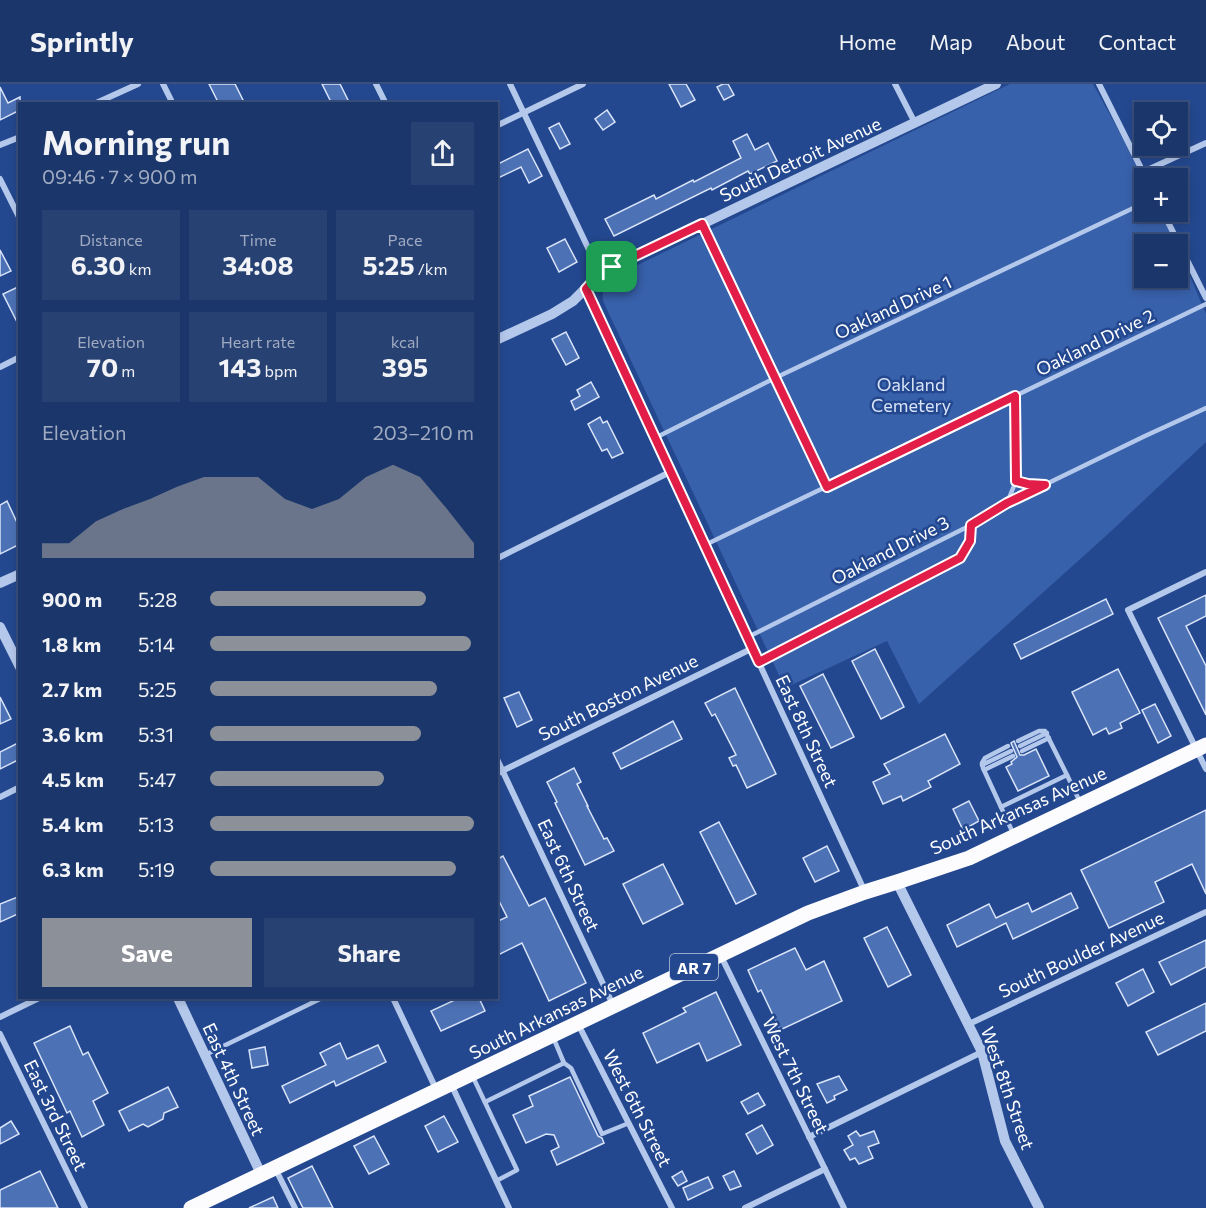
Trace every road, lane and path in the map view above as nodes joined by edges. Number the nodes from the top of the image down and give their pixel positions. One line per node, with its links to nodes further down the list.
1 (138, 84): 9 (street)
2 (163, 84): 10 (street)
3 (376, 84): 11 (street)
4 (510, 84): 12 (street)
5 (583, 84): 12 (street)
6 (896, 84): 13 (street)
7 (996, 84): 13 (street, South Detroit Avenue)
8 (1099, 84): 18 (street)
9 (98, 102)
10 (172, 102)
11 (385, 102)
12 (524, 113): 14 (street); 25 (street)
13 (915, 123): 24 (street, South Detroit Avenue)
14 (498, 125)
15 (18, 138): 17 (street)
16 (1206, 143): 19 (street)
17 (0, 145)
18 (1141, 168)
19 (1158, 168)
20 (0, 179): 22 (street)
21 (1134, 208): 32 (lane, Oakland Drive 1)
22 (18, 215)
23 (1168, 222): 27 (street)
24 (702, 224): 25 (street, South Detroit Avenue); 32 (lane)
25 (601, 275): 26 (street, South Detroit Avenue)
26 (586, 289): 29 (street, South Detroit Avenue); 35 (street, East 8th Street)
27 (1206, 298)
28 (1206, 304): 33 (lane, Oakland Drive 2)
29 (498, 336)
30 (18, 358): 31 (street)
31 (0, 367)
32 (776, 378): 35 (lane, Oakland Drive 1); 39 (lane)
33 (1015, 396): 37 (lane); 39 (lane, Oakland Drive 2)
34 (1206, 408): 38 (lane, Oakland Drive 3)
35 (655, 438): 36 (street, East 8th Street)
36 (670, 472): 42 (street, East 8th Street); 43 (street)
37 (1016, 481): 38 (lane); 40 (lane)
38 (1045, 485): 40 (lane, Oakland Drive 3)
39 (827, 487): 42 (lane, Oakland Drive 2)
40 (1007, 503): 41 (lane, Oakland Drive 3)
41 (971, 525): 48 (lane, Oakland Drive 3); 50 (lane)
42 (705, 545): 48 (street, East 8th Street)
43 (498, 558)
44 (1206, 572): 53 (street)
45 (18, 575): 46 (street)
46 (0, 583)
47 (0, 627): 51 (street)
48 (748, 637): 49 (street, East 8th Street)
49 (753, 648): 50 (street, East 8th Street); 56 (street, South Boston Avenue)
50 (759, 662): 64 (street, East 8th Street)
51 (18, 663)
52 (1048, 735): 52 (lane); 57 (lane)
53 (1201, 747): 55 (street); 60 (highway, South Arkansas Avenue / AR 7)
54 (983, 768): 54 (lane); 61 (lane)
55 (1206, 769)
56 (500, 772): 71 (street, East 6th Street)
57 (1067, 775): 60 (lane); 61 (lane)
58 (18, 789): 59 (street)
59 (0, 797)
60 (1082, 804): 62 (highway, South Arkansas Avenue / AR 7)
61 (1001, 807): 62 (lane)
62 (1014, 836): 63 (highway, South Arkansas Avenue / AR 7)
63 (897, 882): 64 (highway, South Arkansas Avenue / AR 7); 74 (street, West 8th Street)
64 (865, 892): 66 (highway, South Arkansas Avenue / AR 7)
65 (1206, 912): 74 (street, South Boulder Avenue)
66 (720, 955): 71 (highway, South Arkansas Avenue / AR 7); 85 (street, West 7th Street)
67 (37, 999): 72 (street)
68 (178, 999): 78 (street, East 4th Street)
69 (320, 999): 78 (lane)
70 (393, 999): 82 (street)
71 (613, 1005): 73 (highway, South Arkansas Avenue / AR 7)
72 (0, 1017)
73 (578, 1022): 76 (highway, South Arkansas Avenue / AR 7); 84 (street, West 6th Street)
74 (969, 1024): 77 (street, West 8th Street)
75 (0, 1034): 89 (street, East 3rd Street)
76 (552, 1035): 79 (lane); 80 (highway, South Arkansas Avenue / AR 7)
77 (982, 1052): 85 (street); 96 (street, West 8th Street)
78 (205, 1055): 87 (street, East 4th Street)
79 (564, 1063): 83 (lane); 84 (lane)
80 (471, 1074): 81 (highway, South Arkansas Avenue / AR 7); 83 (lane)
81 (451, 1084): 82 (highway, South Arkansas Avenue / AR 7); 88 (street)
82 (436, 1090): 87 (highway, South Arkansas Avenue / AR 7)
83 (485, 1102): 88 (lane)
84 (629, 1123): 93 (street, West 6th Street)
85 (809, 1137): 86 (street, West 7th Street)
86 (825, 1169): 94 (street); 95 (street, West 7th Street)
87 (268, 1171): 90 (highway, South Arkansas Avenue / AR 7); 91 (street)
88 (496, 1181): 92 (street)
89 (85, 1208)
90 (191, 1208)
91 (295, 1208)
92 (509, 1208)
93 (672, 1208)
94 (745, 1208)
95 (844, 1208)
96 (1039, 1208)

